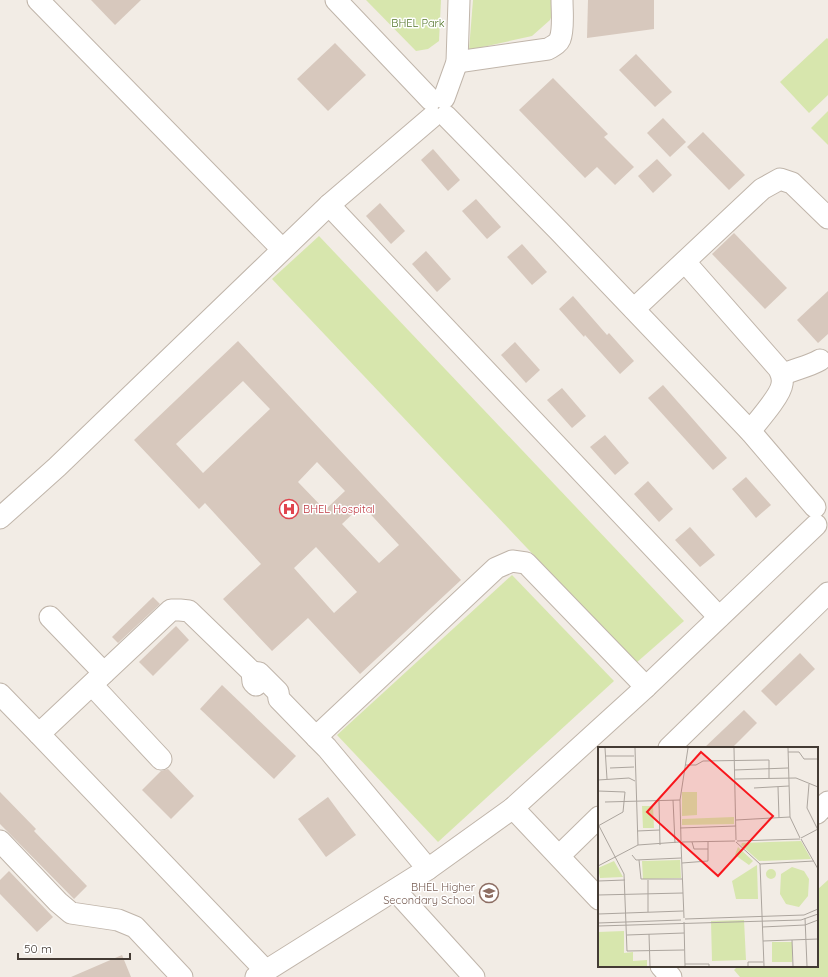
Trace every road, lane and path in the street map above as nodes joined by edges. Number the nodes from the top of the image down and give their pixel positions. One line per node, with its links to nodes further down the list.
1 (38, 0): 9 (street)
2 (336, 0): 6 (street)
3 (459, 0): 5 (street)
4 (562, 0): 5 (street)
5 (457, 62): 6 (street)
6 (439, 108): 7 (street); 11 (street)
7 (329, 205): 9 (street); 19 (street)
8 (828, 218): 10 (street)
9 (282, 249): 16 (street)
10 (685, 262): 11 (street); 13 (street)
11 (634, 309): 14 (street)
12 (820, 360): 13 (street)
13 (782, 375): 14 (street)
14 (750, 431): 15 (street)
15 (822, 516): 19 (street)
16 (0, 518)
17 (828, 593): 25 (street)
18 (50, 617): 20 (street)
19 (719, 617): 21 (street)
20 (98, 679): 23 (street); 24 (street); 26 (street)
21 (646, 687): 24 (street); 28 (street)
22 (0, 694): 23 (street)
23 (39, 734): 37 (street)
24 (316, 737): 33 (street)
25 (670, 747)
26 (160, 759)
27 (828, 802): 29 (street)
28 (513, 808): 32 (street); 33 (street)
29 (818, 812)
30 (598, 818): 32 (street)
31 (0, 840): 38 (street)
32 (559, 856): 35 (street)
33 (428, 868): 34 (street)
34 (395, 890): 37 (street); 39 (street)
35 (598, 898)
36 (662, 967): 40 (street)
37 (261, 974)
38 (182, 977)
39 (474, 977)
40 (672, 977)

